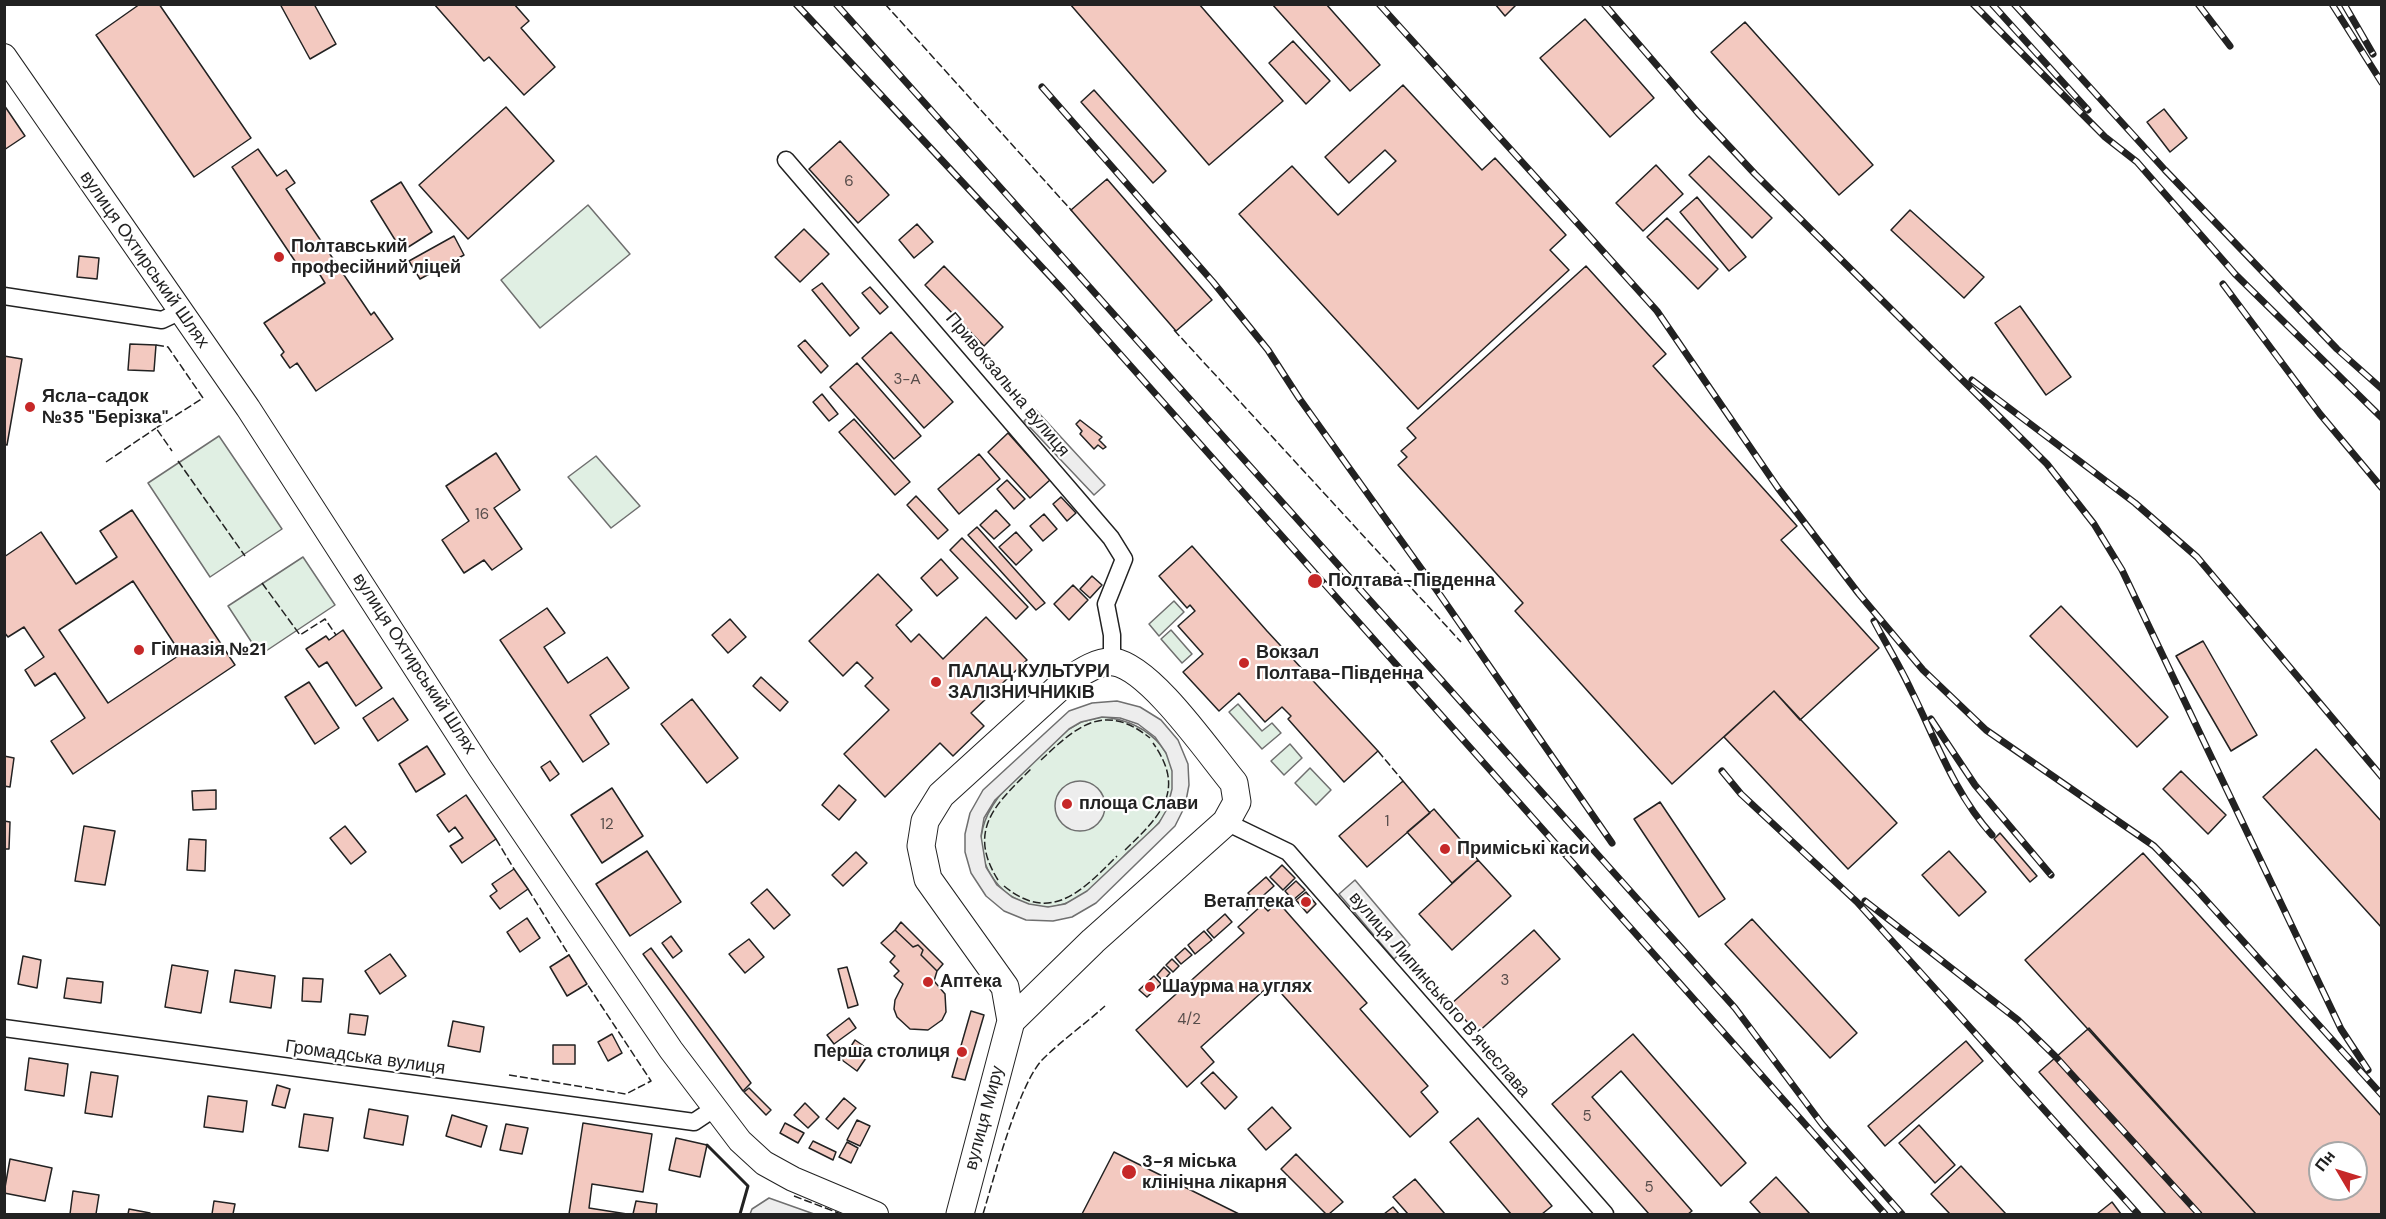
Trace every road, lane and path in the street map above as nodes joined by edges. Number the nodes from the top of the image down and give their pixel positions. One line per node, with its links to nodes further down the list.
1 (4, 56): 4 (main road, вулиця Охтирський Шлях)
2 (786, 160): 5 (street, Привокзальна вулиця)
3 (4, 296): 4 (street)
4 (179, 312): 9 (main road, вулиця Охтирський Шлях)
5 (1112, 662): 6 (main road); 7 (main road)
6 (1226, 822): 7 (main road); 12 (street, вулиця Липинського В'ячеслава)
7 (1011, 1021): 11 (main road, вулиця Миру)
8 (4, 1028): 9 (street, Громадська вулиця)
9 (715, 1108): 10 (main road, вулиця Охтирський Шлях)
10 (876, 1215)
11 (960, 1215)
12 (1605, 1215)

